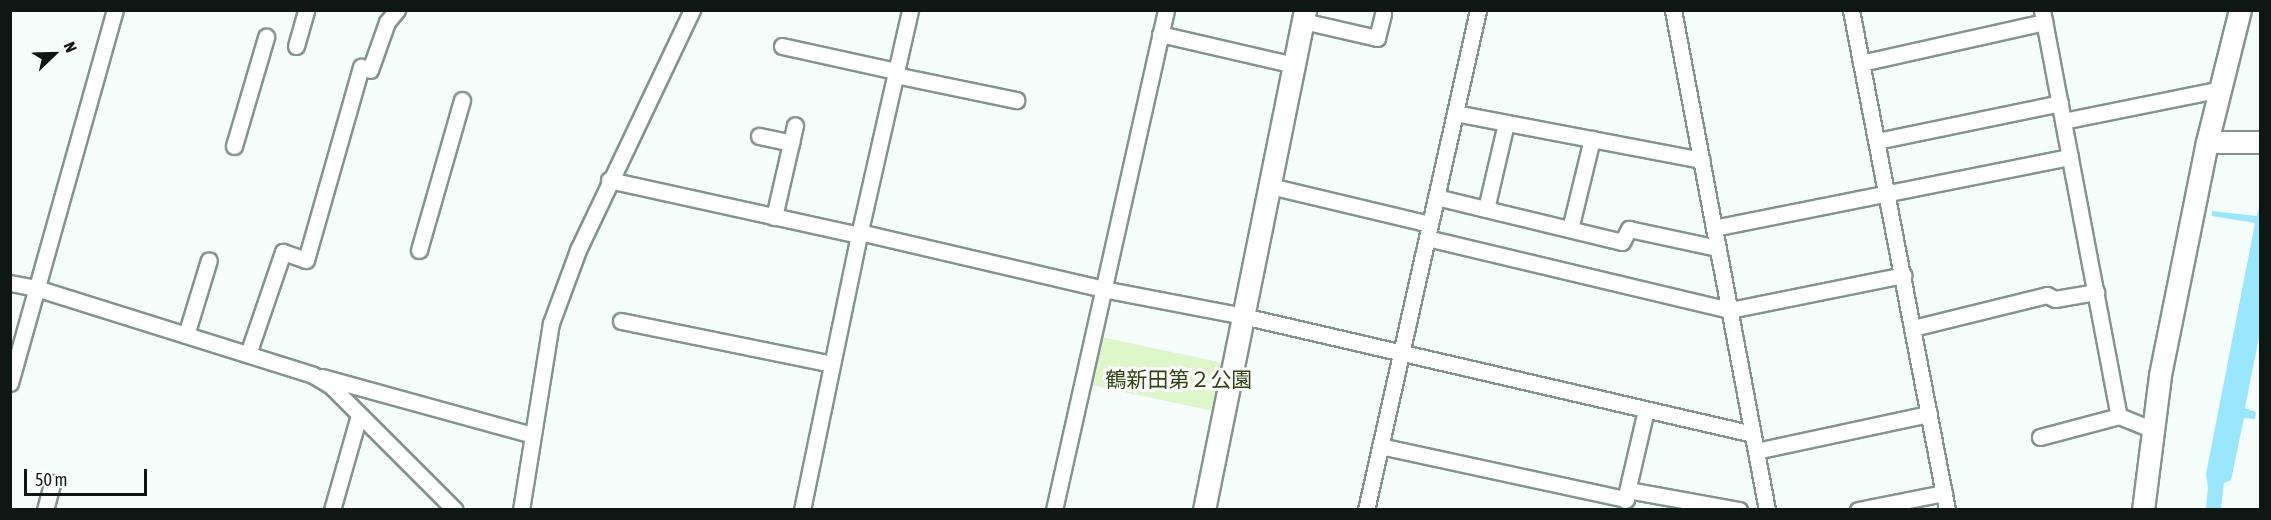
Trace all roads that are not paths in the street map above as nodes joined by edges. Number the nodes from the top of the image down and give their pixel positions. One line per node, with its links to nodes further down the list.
1 (114, 10): 53 (street)
2 (306, 10): 16 (street)
3 (397, 10): 62 (street)
4 (692, 10): 38 (street)
5 (910, 10): 20 (street)
6 (1166, 10): 14 (street)
7 (1478, 10): 25 (street)
8 (1673, 10): 37 (street)
9 (1851, 10): 18 (street)
10 (2240, 10): 21 (street)
11 (1383, 14): 13 (street)
12 (2044, 14): 18 (street); 24 (street)
13 (1304, 16): 19 (street)
14 (1160, 34): 19 (street); 54 (street)
15 (266, 37): 35 (street)
16 (296, 46)
17 (782, 46): 20 (street)
18 (1861, 63): 31 (street)
19 (1294, 65): 39 (street)
20 (896, 73): 23 (street); 47 (street)
21 (2221, 89): 26 (street); 32 (street)
22 (462, 100): 49 (street)
23 (1016, 100)
24 (2060, 103): 26 (street); 31 (street)
25 (1455, 113): 27 (street); 41 (street)
26 (2063, 121): 36 (street)
27 (1506, 123): 30 (street); 42 (street)
28 (795, 125): 34 (street)
29 (759, 136): 34 (street)
30 (1592, 139): 37 (street); 45 (street)
31 (1877, 141): 40 (street)
32 (2207, 142): 33 (street); 70 (street)
33 (2260, 142)
34 (791, 143): 43 (street)
35 (234, 146)
36 (2070, 157): 40 (street); 55 (street)
37 (1702, 160): 44 (street)
38 (609, 180): 43 (street); 72 (street)
39 (1270, 186): 46 (street); 57 (street)
40 (1887, 192): 44 (street); 51 (street)
41 (1436, 197): 42 (street); 46 (street)
42 (1486, 209): 45 (street)
43 (774, 217): 47 (street)
44 (1714, 228): 48 (street)
45 (1570, 229): 48 (street)
46 (1428, 231): 56 (street); 61 (street)
47 (859, 234): 54 (street); 63 (street)
48 (1718, 248): 56 (street)
49 (419, 250)
50 (209, 260): 60 (street)
51 (1904, 275): 56 (street); 59 (street)
52 (10, 283): 53 (street)
53 (36, 288): 60 (street); 65 (street)
54 (1103, 288): 57 (street); 84 (street)
55 (2096, 292): 59 (street); 69 (street)
56 (1730, 310): 71 (street)
57 (1243, 316): 61 (street); 85 (street)
58 (621, 321): 63 (street)
59 (1913, 328): 67 (street)
60 (186, 335): 62 (street)
61 (1401, 353): 66 (street); 74 (street)
62 (248, 354): 64 (street)
63 (832, 364): 83 (street)
64 (313, 375): 68 (street); 72 (street)
65 (10, 383)
66 (1646, 410): 71 (street); 78 (street)
67 (1929, 414): 75 (street); 77 (street)
68 (359, 415): 80 (street); 81 (street)
69 (2119, 416): 70 (street); 73 (street)
70 (2151, 429): 91 (street)
71 (1753, 434): 75 (street)
72 (532, 435): 82 (street)
73 (2040, 437)
74 (1380, 446): 78 (street); 86 (street)
75 (1756, 450): 88 (street)
76 (52, 483): 79 (street)
77 (1944, 493): 89 (street); 90 (street)
78 (1625, 500): 87 (street)
79 (45, 510)
80 (332, 510)
81 (455, 510)
82 (521, 510)
83 (802, 510)
84 (1054, 510)
85 (1204, 510)
86 (1366, 510)
87 (1739, 510)
88 (1767, 510)
89 (1858, 510)
90 (1947, 510)
91 (2143, 510)

